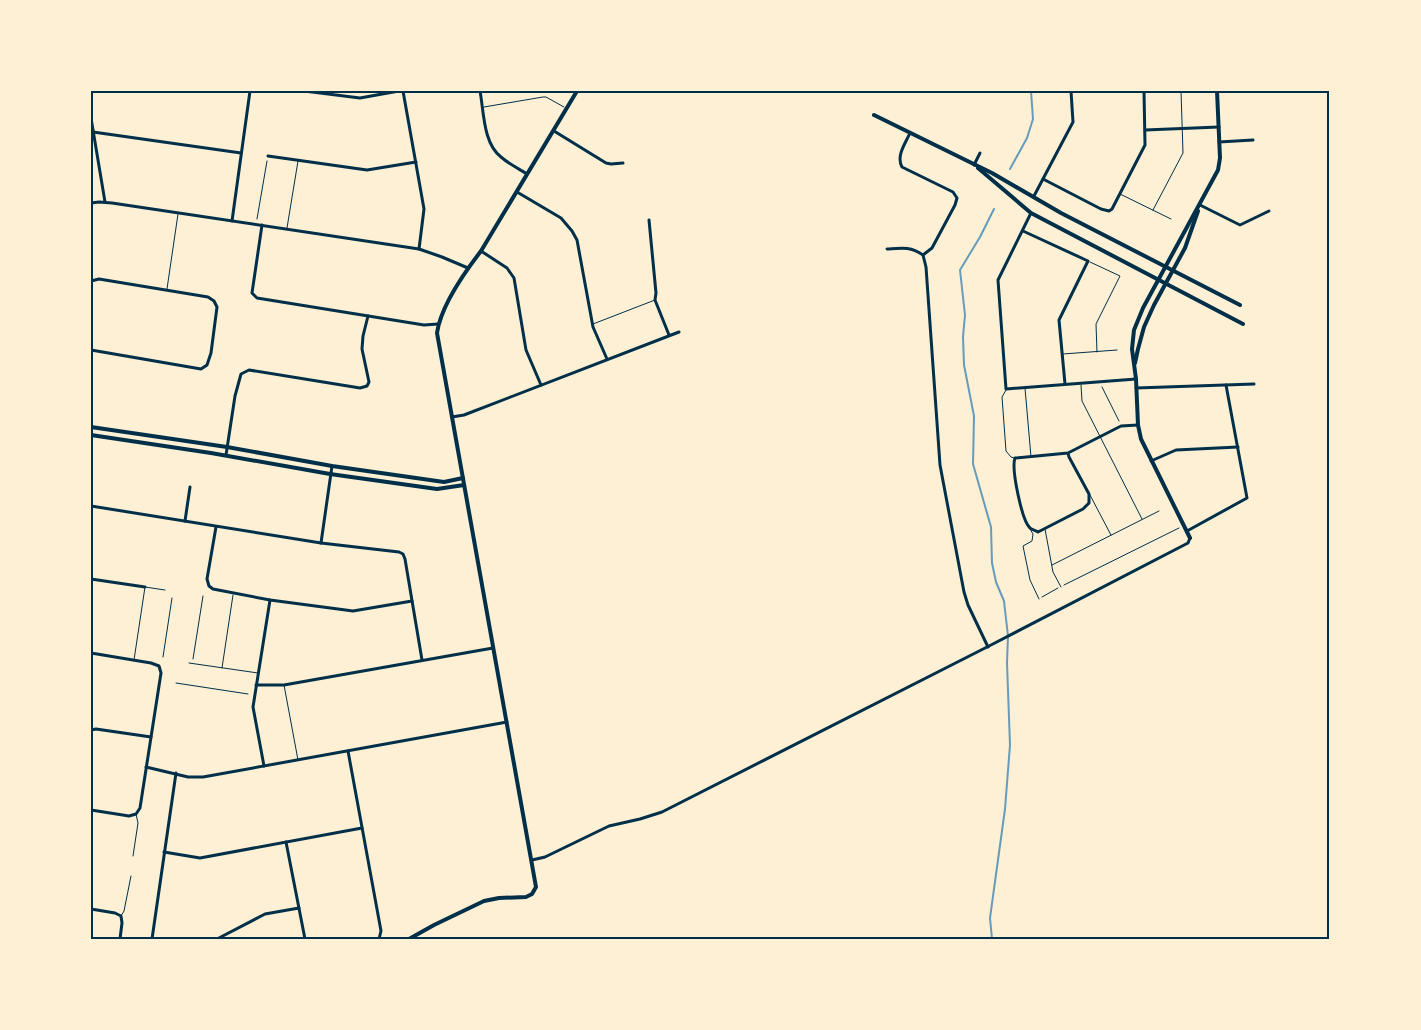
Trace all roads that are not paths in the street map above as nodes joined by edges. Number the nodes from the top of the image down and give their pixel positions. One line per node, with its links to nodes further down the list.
1 (250, 91): 22 (street)
2 (304, 91): 3 (street)
3 (401, 91): 26 (street)
4 (480, 91): 10 (street)
5 (577, 91): 11 (street)
6 (1071, 91): 30 (street)
7 (1144, 91): 16 (street)
8 (1181, 91): 15 (lane)
9 (1217, 91): 14 (street)
10 (483, 108): 11 (lane); 29 (street)
11 (567, 108): 17 (street)
12 (874, 115): 19 (street)
13 (91, 118): 18 (street)
14 (1219, 127): 15 (street); 21 (street)
15 (1183, 129): 16 (street); 37 (lane)
16 (1145, 130): 32 (street)
17 (554, 131): 27 (street); 29 (street)
18 (94, 132): 22 (street); 34 (street)
19 (910, 134): 28 (street); 50 (street)
20 (1253, 140): 21 (street)
21 (1219, 142): 36 (street)
22 (241, 153): 43 (street)
23 (980, 153): 28 (street)
24 (268, 156): 25 (street)
25 (298, 160): 26 (street); 45 (lane)
26 (416, 162): 47 (street)
27 (623, 163)
28 (974, 165): 33 (street); 40 (street)
29 (527, 174): 31 (street)
30 (1043, 179): 32 (street); 33 (street)
31 (517, 192): 49 (street); 63 (street)
32 (1119, 194): 37 (lane)
33 (1034, 196): 52 (street)
34 (105, 202): 35 (street); 39 (street)
35 (91, 203)
36 (1200, 205): 38 (street); 52 (street); 54 (street)
37 (1153, 210): 41 (lane)
38 (1269, 211)
39 (178, 213): 43 (street); 58 (lane)
40 (1031, 214): 46 (street); 55 (street)
41 (1171, 219)
42 (649, 220): 59 (street)
43 (232, 221): 44 (street)
44 (262, 225): 45 (street); 61 (street)
45 (287, 229): 47 (street)
46 (1023, 231): 51 (street); 81 (street)
47 (419, 249): 53 (street)
48 (887, 249): 50 (street)
49 (480, 251): 53 (street); 77 (street)
50 (922, 255): 120 (street)
51 (1088, 261): 69 (lane); 70 (street)
52 (1166, 267): 54 (street); 55 (street)
53 (468, 268): 62 (street)
54 (1173, 271): 57 (street); 60 (street)
55 (1159, 280): 57 (street); 72 (street)
56 (91, 281): 58 (street)
57 (1166, 284): 64 (street); 72 (street)
58 (166, 290): 67 (street)
59 (655, 300): 63 (lane); 66 (street)
60 (1240, 305)
61 (368, 316): 62 (street); 87 (street)
62 (438, 324): 82 (street)
63 (593, 324): 71 (street)
64 (1243, 324)
65 (679, 332): 66 (street)
66 (669, 335): 71 (street)
67 (91, 350)
68 (1117, 350): 69 (lane)
69 (1097, 352): 70 (lane)
70 (1062, 354): 75 (street)
71 (607, 359): 77 (street)
72 (1135, 368): 73 (street)
73 (1136, 379): 74 (street); 80 (street)
74 (1080, 383): 75 (street); 86 (lane)
75 (1064, 384): 79 (street)
76 (1254, 384): 78 (street)
77 (541, 385): 82 (street)
78 (1226, 385): 80 (street); 88 (street)
79 (1026, 388): 81 (street); 91 (lane)
80 (1136, 388): 83 (street)
81 (1006, 389): 92 (lane)
82 (452, 417): 96 (street)
83 (1138, 425): 86 (street); 93 (street)
84 (91, 427): 87 (street)
85 (91, 435): 90 (street)
86 (1100, 438): 89 (street); 102 (lane)
87 (228, 447): 90 (street); 94 (street)
88 (1238, 447): 93 (street); 107 (street)
89 (1068, 453): 91 (street); 99 (street)
90 (226, 455): 95 (street)
91 (1031, 457): 92 (street)
92 (1015, 458): 105 (street)
93 (1151, 461): 107 (street)
94 (332, 466): 95 (street); 96 (street)
95 (330, 474): 97 (street); 110 (street)
96 (463, 478): 97 (street)
97 (464, 485): 121 (street)
98 (190, 487): 103 (street)
99 (1090, 494): 106 (street); 108 (lane)
100 (91, 506): 103 (street)
101 (1159, 511): 102 (lane)
102 (1142, 520): 108 (lane)
103 (185, 521): 104 (street)
104 (216, 527): 110 (street); 116 (street)
105 (1030, 528): 106 (street); 117 (lane)
106 (1045, 528): 111 (lane)
107 (1187, 530): 109 (street)
108 (1111, 535): 111 (lane)
109 (1190, 538): 120 (street)
110 (321, 543): 119 (street)
111 (1052, 565): 114 (lane)
112 (91, 579): 113 (street)
113 (145, 587): 115 (lane); 123 (lane)
114 (1061, 587)
115 (165, 590)
116 (233, 594): 118 (street); 126 (lane)
117 (1039, 599)
118 (270, 600): 119 (street); 127 (street)
119 (412, 601): 124 (street)
120 (988, 647): 144 (street)
121 (494, 648): 124 (street); 130 (street)
122 (91, 653): 123 (street)
123 (134, 660): 132 (street)
124 (422, 660): 129 (street)
125 (191, 663): 126 (lane)
126 (222, 668): 127 (lane)
127 (258, 674): 128 (street)
128 (256, 685): 129 (street); 135 (street)
129 (284, 685): 134 (lane)
130 (507, 722): 133 (street); 144 (street)
131 (91, 730): 132 (street)
132 (151, 737): 136 (street)
133 (348, 751): 134 (street); 140 (street)
134 (298, 760): 135 (street)
135 (264, 766): 137 (street)
136 (146, 767): 137 (street); 139 (street)
137 (176, 773): 142 (street)
138 (91, 810): 139 (street)
139 (136, 814): 143 (lane)
140 (362, 828): 141 (street); 153 (street)
141 (286, 842): 142 (street); 146 (street)
142 (164, 852): 150 (street)
143 (133, 856)
144 (532, 860): 154 (street)
145 (131, 876): 148 (lane)
146 (299, 908): 151 (street); 152 (street)
147 (91, 909): 148 (street)
148 (121, 916): 149 (street)
149 (120, 939)
150 (152, 939)
151 (217, 939)
152 (304, 939)
153 (379, 939)
154 (409, 939)

